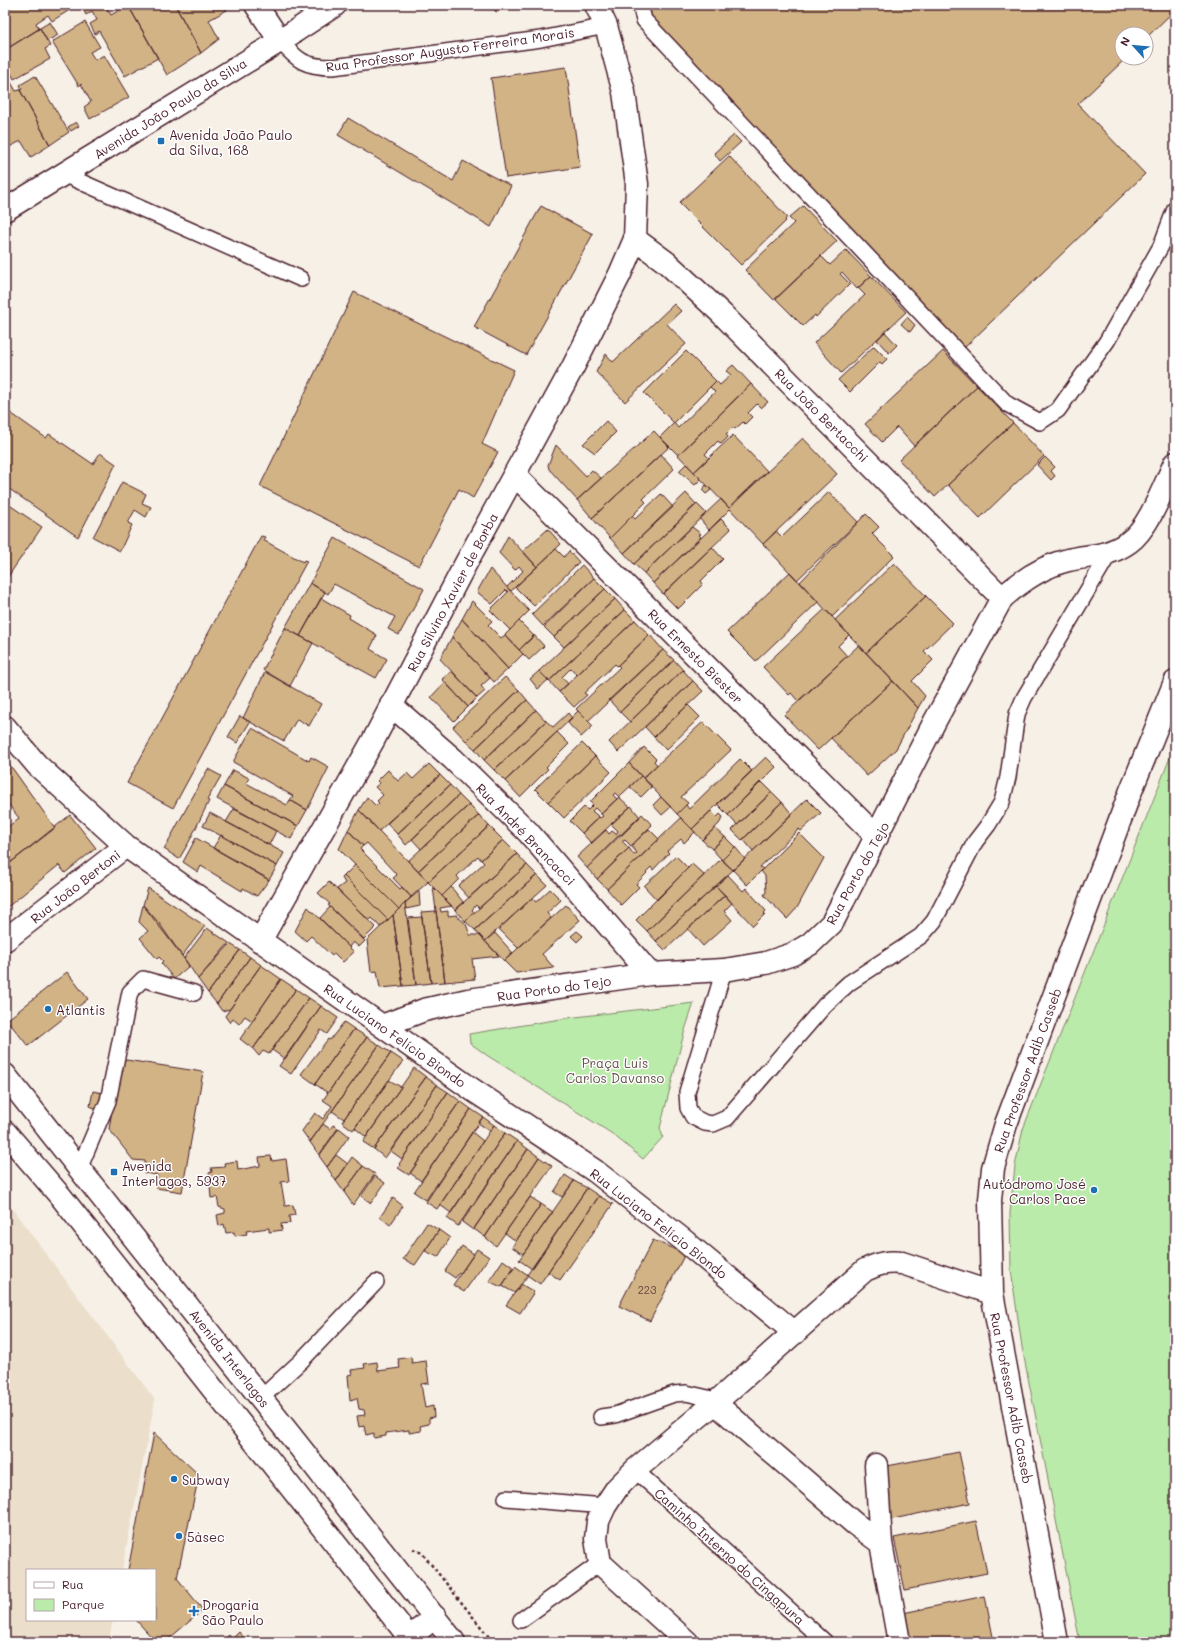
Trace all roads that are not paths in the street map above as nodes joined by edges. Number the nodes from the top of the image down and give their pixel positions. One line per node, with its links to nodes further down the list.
1 (256, 5): 6 (street)
2 (334, 5): 6 (street, Avenida João Paulo da Silva)
3 (596, 5): 5 (street)
4 (644, 5): 8 (lane)
5 (606, 26): 6 (lane, Rua Professor Augusto Ferreira Morais); 10 (street)
6 (280, 41): 7 (street, Avenida João Paulo da Silva)
7 (63, 174): 9 (street, Avenida João Paulo da Silva); 11 (lane)
8 (1175, 209)
9 (5, 210)
10 (635, 239): 13 (street, Rua Silvino Xavier de Borba); 15 (street, Rua João Bertacchi)
11 (302, 279)
12 (1175, 463): 14 (street)
13 (515, 475): 17 (street, Rua Silvino Xavier de Borba); 19 (street, Rua Ernesto Biester)
14 (1109, 554): 15 (street, Rua Porto do Tejo); 23 (lane)
15 (1002, 598): 19 (street, Rua Porto do Tejo)
16 (1175, 682): 31 (street, Rua Professor Adib Casseb)
17 (391, 705): 22 (street, Rua Silvino Xavier de Borba); 24 (street, Rua André Brancacci)
18 (5, 727): 20 (street, Rua Luciano Felício Biondo)
19 (877, 837): 23 (street, Rua Porto do Tejo)
20 (126, 846): 21 (street, Rua João Bertoni); 22 (street, Rua Luciano Felício Biondo)
21 (5, 940)
22 (260, 941): 26 (street, Rua Luciano Felício Biondo)
23 (724, 970): 24 (street, Rua Porto do Tejo)
24 (650, 974): 26 (street, Rua Porto do Tejo)
25 (194, 993): 29 (lane)
26 (382, 1026): 32 (street, Rua Luciano Felício Biondo)
27 (5, 1075): 29 (street, Avenida Interlagos)
28 (5, 1132): 44 (street)
29 (79, 1169): 33 (street, Avenida Interlagos)
30 (376, 1282): 33 (lane)
31 (992, 1293): 32 (street); 49 (street, Rua Professor Adib Casseb)
32 (795, 1333): 34 (street)
33 (261, 1398): 42 (street, Avenida Interlagos)
34 (715, 1403): 35 (lane); 37 (street); 40 (street)
35 (601, 1417)
36 (876, 1465): 40 (street)
37 (635, 1470): 39 (street); 47 (lane, Caminho Interno do Cingapura)
38 (506, 1498): 39 (lane)
39 (605, 1506): 41 (street)
40 (881, 1543): 48 (street)
41 (600, 1563): 43 (lane); 46 (street)
42 (435, 1617): 44 (street); 45 (street, Avenida Interlagos)
43 (521, 1620)
44 (409, 1640)
45 (454, 1642)
46 (687, 1642)
47 (825, 1642)
48 (899, 1642)
49 (1057, 1642)

